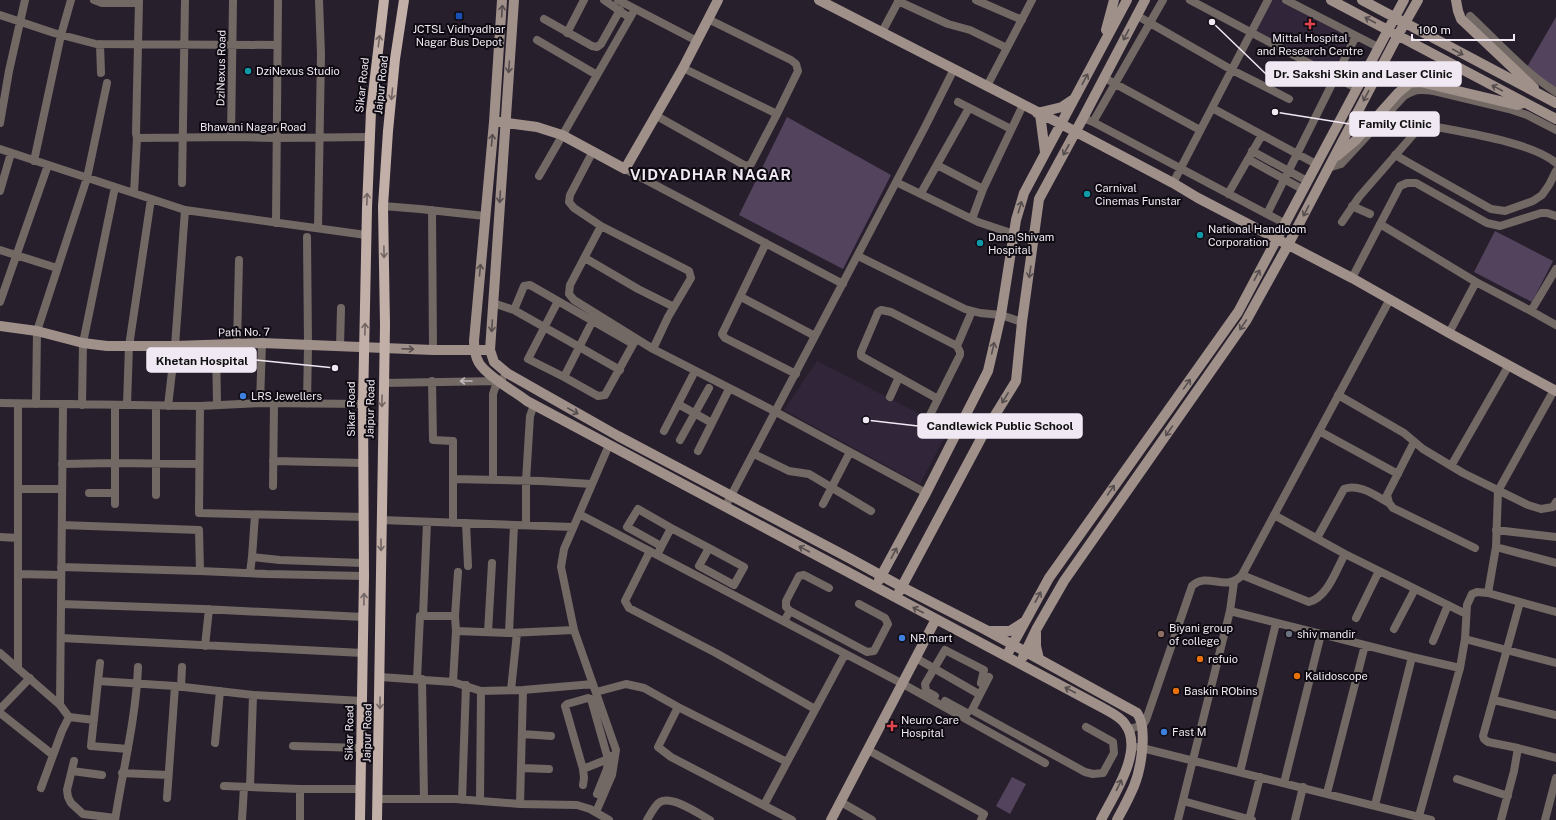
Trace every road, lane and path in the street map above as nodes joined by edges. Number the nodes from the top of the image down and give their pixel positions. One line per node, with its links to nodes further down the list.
1 (26, 0): 43 (street)
2 (71, 0): 50 (street)
3 (94, 0): 32 (street)
4 (185, 0): 57 (street)
5 (233, 0): 59 (street, DziNexus Road)
6 (278, 0): 58 (street)
7 (319, 0): 103 (street)
8 (384, 0): 104 (main road, Sikar Road, one-way to 8)
9 (404, 0): 138 (main road, Jaipur Road, one-way to 138)
10 (502, 0): 89 (street, one-way to 10)
11 (514, 0): 90 (street, one-way to 90)
12 (584, 0): 48 (street)
13 (604, 0): 34 (street)
14 (618, 0): 33 (street)
15 (718, 0): 41 (street)
16 (819, 0): 47 (street)
17 (899, 0): 47 (street); 61 (street)
18 (976, 0): 42 (street)
19 (1032, 0): 42 (street)
20 (1114, 0): 62 (street)
21 (1127, 0): 62 (street)
22 (1144, 0): 36 (street)
23 (1163, 0): 44 (street)
24 (1190, 0): 49 (street)
25 (1268, 0): 49 (street)
26 (1286, 0): 52 (street)
27 (1332, 0): 46 (street, one-way to 27)
28 (1362, 0): 38 (street)
29 (1404, 0): 38 (street)
30 (1418, 0): 45 (street)
31 (1456, 0): 75 (street)
32 (139, 2): 56 (street)
33 (635, 9): 39 (street); 54 (street)
34 (620, 10): 39 (street); 48 (street)
35 (0, 15): 43 (street)
36 (1136, 15): 44 (street); 68 (street, one-way to 68)
37 (1470, 16): 74 (street)
38 (1394, 17): 45 (street); 46 (street)
39 (630, 18): 67 (street)
40 (544, 19): 48 (street)
41 (708, 19): 54 (street); 85 (street)
42 (1022, 20): 61 (street)
43 (20, 22): 50 (street); 91 (street)
44 (1149, 23): 65 (street); 71 (street)
45 (1405, 23): 51 (street); 75 (street, one-way to 75)
46 (1387, 30): 51 (street); 60 (street)
47 (882, 32): 64 (street)
48 (567, 33)
49 (1251, 33): 65 (street); 69 (street)
50 (61, 34): 55 (street); 114 (street)
51 (1398, 35): 79 (street, one-way to 51); 113 (street, one-way to 113)
52 (1356, 36): 60 (street); 69 (street)
53 (537, 40): 67 (street)
54 (697, 41): 63 (street)
55 (100, 44): 56 (street); 66 (street)
56 (139, 44): 57 (street); 100 (street)
57 (185, 45): 59 (street); 101 (street)
58 (277, 45): 59 (street); 102 (street)
59 (233, 46): 99 (street, DziNexus Road)
60 (1378, 47): 73 (street)
61 (1007, 48): 72 (street)
62 (1101, 48): 76 (street, one-way to 62)
63 (682, 68): 85 (street); 86 (street)
64 (954, 69): 72 (street); 127 (street)
65 (1232, 70): 77 (street); 83 (street)
66 (101, 73)
67 (597, 75): 98 (street)
68 (1104, 78): 71 (street); 88 (street)
69 (1335, 78): 73 (street); 110 (street)
70 (107, 83): 125 (street)
71 (1114, 83): 88 (street); 94 (street)
72 (987, 86): 81 (street)
73 (1356, 88): 116 (street)
74 (1556, 92)
75 (1543, 96): 80 (street)
76 (1074, 99): 84 (street); 92 (street)
77 (1289, 99)
78 (958, 102): 82 (street)
79 (1525, 103): 87 (street); 113 (street)
80 (1556, 103)
81 (1023, 105): 84 (street); 93 (street)
82 (969, 108): 93 (street); 118 (street)
83 (1212, 108): 94 (street); 97 (street)
84 (1039, 113): 92 (street); 109 (street)
85 (777, 114): 86 (street)
86 (656, 115): 121 (street)
87 (1556, 119)
88 (1088, 120): 96 (street); 119 (street)
89 (494, 122): 90 (street); 145 (street, one-way to 89)
90 (506, 122): 98 (street); 175 (street, one-way to 175)
91 (0, 123)
92 (1061, 124): 96 (street); 109 (street)
93 (1011, 129): 132 (street)
94 (1200, 130): 119 (street)
95 (1556, 130): 120 (street)
96 (1076, 132): 129 (street); 183 (street, one-way to 183)
97 (1262, 135): 106 (street); 110 (street)
98 (562, 136): 108 (street); 124 (street)
99 (231, 137): 101 (street, Bhawani Nagar Road); 102 (street, Bhawani Nagar Road)
100 (137, 138): 101 (street, Bhawani Nagar Road); 134 (street)
101 (183, 138): 128 (street)
102 (276, 138): 103 (street, Bhawani Nagar Road); 149 (street)
103 (319, 138): 104 (street, Bhawani Nagar Road); 154 (street)
104 (369, 138): 156 (main road, Sikar Road, one-way to 104)
105 (0, 149): 107 (street)
106 (1252, 151): 112 (street); 122 (street)
107 (11, 153): 114 (street); 133 (street)
108 (592, 153): 121 (street); 153 (street)
109 (1045, 154): 155 (street, one-way to 109)
110 (1297, 154): 116 (street); 122 (street)
111 (1395, 155): 115 (street); 139 (street); 140 (street)
112 (1248, 159): 126 (street); 136 (street)
113 (1333, 159): 120 (street)
114 (34, 161): 117 (street)
115 (1556, 163)
116 (1316, 164): 130 (street)
117 (48, 165): 125 (street); 162 (street)
118 (937, 165): 132 (street); 135 (street)
119 (1180, 168): 129 (street); 136 (street)
120 (1328, 168): 160 (street, one-way to 160)
121 (625, 169): 159 (street)
122 (1288, 171): 126 (street); 130 (street)
123 (1556, 171): 140 (street)
124 (539, 176)
125 (87, 178): 131 (street); 166 (street)
126 (1284, 179): 130 (street); 143 (street)
127 (896, 182): 135 (street); 163 (street)
128 (182, 183)
129 (1173, 183): 158 (street)
130 (1304, 185): 151 (street)
131 (115, 187): 134 (street); 191 (street)
132 (984, 189): 148 (street)
133 (0, 191)
134 (134, 193): 137 (street)
135 (921, 193): 148 (street)
136 (1228, 194): 143 (street)
137 (151, 199): 141 (street); 196 (street)
138 (383, 206): 142 (street); 202 (main road, Jaipur Road, one-way to 202)
139 (1352, 206): 144 (street); 150 (street)
140 (1485, 206): 147 (street)
141 (185, 210): 149 (street); 197 (street)
142 (432, 210): 145 (street); 204 (street)
143 (1267, 214): 151 (street)
144 (1370, 214)
145 (485, 216): 205 (street, one-way to 145)
146 (1556, 216): 147 (street)
147 (1477, 218): 152 (street)
148 (972, 219): 155 (street)
149 (276, 222): 154 (street)
150 (1342, 222)
151 (1284, 223): 158 (street)
152 (1380, 224): 168 (street); 169 (street)
153 (601, 226): 164 (street); 176 (street)
154 (318, 228): 156 (street)
155 (1014, 234): 181 (street)
156 (366, 235): 201 (main road, Sikar Road, one-way to 156)
157 (307, 237): 195 (street)
158 (1276, 238): 160 (street); 339 (street, one-way to 158)
159 (766, 243): 170 (street); 171 (street)
160 (1288, 245): 168 (street); 342 (street, one-way to 342)
161 (0, 250): 162 (street)
162 (17, 255): 166 (street); 174 (street)
163 (858, 256): 170 (street); 179 (street)
164 (585, 258): 176 (street); 190 (street)
165 (239, 260): 192 (street)
166 (57, 268): 187 (street)
167 (1556, 268): 180 (street)
168 (1352, 278): 172 (street)
169 (1476, 282): 180 (street); 188 (street)
170 (843, 284): 189 (street)
171 (741, 297): 189 (street); 211 (street)
172 (1390, 299): 188 (street); 220 (street)
173 (558, 301): 178 (street); 182 (street); 186 (street)
174 (0, 302)
175 (493, 303): 178 (street); 206 (street, one-way to 206)
176 (674, 307): 203 (street)
177 (341, 308): 199 (street)
178 (514, 310): 186 (street)
179 (972, 311): 181 (street); 198 (street)
180 (1531, 311): 184 (street)
181 (1001, 315): 183 (street); 270 (street, one-way to 181)
182 (593, 320): 190 (street); 200 (street)
183 (1022, 322): 320 (street, one-way to 320)
184 (1556, 325)
185 (0, 326): 187 (street, Path No. 7)
186 (545, 328): 200 (street); 212 (street)
187 (37, 332): 191 (street, Path No. 7); 226 (street)
188 (1449, 333): 207 (street)
189 (815, 336): 211 (street)
190 (635, 342): 203 (street); 208 (street)
191 (83, 343): 196 (street, Path No. 7); 233 (street)
192 (237, 343): 193 (street, Path No. 7); 194 (street, Path No. 7)
193 (262, 343): 195 (street, Path No. 7); 224 (street)
194 (216, 344): 197 (street, Path No. 7); 227 (street)
195 (308, 345): 199 (street, Path No. 7); 229 (street)
196 (129, 346): 197 (street, Path No. 7); 235 (street)
197 (175, 346): 238 (street)
198 (956, 346): 213 (street); 222 (street)
199 (340, 347): 201 (street, Path No. 7)
200 (580, 347): 208 (street); 212 (street)
201 (364, 348): 202 (street, Path No. 7); 230 (main road, Sikar Road)
202 (384, 348): 204 (street, Path No. 7, one-way to 204); 216 (main road, Jaipur Road)
203 (653, 349): 209 (street)
204 (433, 350): 205 (street, Path No. 7)
205 (475, 350): 206 (street, Path No. 7); 215 (street)
206 (490, 350): 210 (street)
207 (1509, 365): 219 (street); 258 (street)
208 (620, 370): 212 (street)
209 (695, 371): 218 (street); 231 (street)
210 (507, 373): 215 (street); 273 (street, one-way to 273)
211 (796, 374): 240 (street)
212 (564, 377)
213 (899, 377): 221 (street); 222 (street)
214 (432, 381): 215 (street, one-way to 214); 216 (street); 260 (street)
215 (500, 381): 236 (street); 261 (street)
216 (383, 383): 284 (main road, Jaipur Road, one-way to 284)
217 (709, 388): 241 (street)
218 (729, 389): 240 (street); 243 (street)
219 (1555, 391): 268 (street)
220 (1338, 395): 244 (street); 247 (street)
221 (890, 397)
222 (938, 399): 242 (street)
223 (0, 403): 225 (street)
224 (260, 403): 227 (street); 228 (street)
225 (18, 404): 226 (street); 266 (street)
226 (36, 404): 232 (street)
227 (217, 404): 239 (street)
228 (274, 404): 229 (street); 252 (street)
229 (307, 404): 230 (street)
230 (363, 404): 254 (main road, Sikar Road)
231 (678, 404): 241 (street); 245 (street)
232 (63, 405): 233 (street); 255 (street)
233 (82, 405): 234 (street)
234 (115, 405): 235 (street); 253 (street)
235 (127, 405): 237 (street)
236 (534, 405): 248 (street); 262 (street)
237 (156, 406): 238 (street); 256 (street)
238 (168, 406): 239 (street)
239 (200, 406): 257 (street)
240 (776, 412): 250 (street); 251 (street)
241 (695, 414): 243 (street); 246 (street)
242 (930, 415)
243 (712, 423): 249 (street)
244 (1319, 430): 259 (street); 282 (street)
245 (664, 431)
246 (680, 440)
247 (1414, 442): 258 (street); 259 (street)
248 (609, 445): 263 (street); 278 (street)
249 (698, 451)
250 (850, 452): 265 (street); 270 (street)
251 (754, 454): 265 (street); 273 (street)
252 (273, 461): 254 (street); 264 (street)
253 (114, 462): 255 (street); 256 (street); 269 (street)
254 (363, 463): 283 (main road, Sikar Road)
255 (62, 464): 267 (street)
256 (156, 464): 257 (street); 272 (street)
257 (199, 464): 281 (street)
258 (1451, 466): 268 (street)
259 (1398, 474): 275 (street)
260 (453, 479): 261 (street); 286 (street)
261 (493, 480): 262 (street)
262 (526, 481): 263 (street); 290 (street)
263 (592, 484): 280 (street)
264 (273, 486)
265 (832, 488): 277 (street); 279 (street)
266 (18, 489): 267 (street); 296 (street)
267 (62, 489): 288 (street)
268 (1498, 491): 274 (street); 293 (street)
269 (115, 493): 271 (street); 276 (street)
270 (926, 493): 317 (street, one-way to 270)
271 (89, 494)
272 (156, 495)
273 (731, 495): 278 (street); 317 (street)
274 (1556, 502)
275 (1389, 503): 297 (street); 301 (street)
276 (116, 504)
277 (823, 504)
278 (725, 507): 319 (street, one-way to 278)
279 (871, 511)
280 (579, 514): 291 (street); 302 (street)
281 (255, 515): 283 (street); 304 (street)
282 (1274, 515): 297 (street); 315 (street)
283 (364, 517): 305 (main road, Sikar Road)
284 (381, 520): 285 (street); 373 (main road, Jaipur Road, one-way to 373)
285 (427, 522): 286 (street); 334 (street)
286 (452, 523): 287 (street)
287 (466, 523): 289 (street); 308 (street)
288 (62, 525): 309 (street); 310 (street)
289 (514, 525): 290 (street); 348 (street)
290 (526, 525): 291 (street)
291 (573, 527): 344 (street)
292 (671, 528): 298 (street); 298 (street); 300 (street)
293 (1496, 530): 295 (street); 299 (street)
294 (0, 537): 296 (street)
295 (1556, 537)
296 (18, 538): 313 (street)
297 (1317, 538): 303 (street)
298 (661, 546): 302 (street)
299 (1496, 547): 307 (street); 323 (street)
300 (710, 548): 300 (street)
301 (1475, 548)
302 (654, 553): 340 (street); 396 (street)
303 (1345, 554): 311 (street); 315 (street)
304 (252, 557): 305 (street); 314 (street)
305 (363, 563): 316 (main road, Sikar Road)
306 (492, 563): 347 (street)
307 (1556, 563)
308 (468, 566)
309 (61, 571): 310 (street); 313 (street); 326 (street)
310 (200, 571): 314 (street)
311 (1379, 571): 322 (street); 337 (street)
312 (458, 572): 335 (street)
313 (18, 574): 370 (street)
314 (250, 574): 316 (street)
315 (1242, 575): 318 (street)
316 (364, 576): 336 (main road, Sikar Road, one-way to 316)
317 (882, 576): 319 (street); 320 (street)
318 (1234, 582): 331 (street); 402 (street)
319 (876, 587): 324 (street)
320 (902, 587): 324 (street); 345 (street)
321 (829, 588): 330 (street)
322 (1415, 589): 328 (street); 343 (street)
323 (1488, 593): 325 (street); 333 (street)
324 (896, 599): 338 (street, one-way to 324)
325 (1520, 602): 332 (street); 356 (street)
326 (61, 604): 329 (street); 350 (street)
327 (859, 604): 330 (street)
328 (1448, 605): 333 (street); 352 (street)
329 (209, 609): 336 (street); 355 (street)
330 (790, 611): 340 (street)
331 (1230, 611): 341 (street); 421 (street)
332 (1556, 612)
333 (1466, 614): 351 (street)
334 (423, 616): 335 (street); 376 (street)
335 (455, 616): 346 (street)
336 (363, 617): 359 (main road, Sikar Road)
337 (1356, 618)
338 (936, 619): 361 (street); 363 (street)
339 (1025, 621): 345 (street); 353 (street)
340 (784, 622): 360 (street)
341 (1276, 623): 349 (street); 429 (street)
342 (1037, 628): 357 (street); 364 (street)
343 (1394, 629)
344 (574, 630): 348 (street); 380 (street)
345 (986, 630): 353 (street)
346 (456, 631): 347 (street); 378 (street)
347 (488, 632): 348 (street)
348 (513, 633): 384 (street)
349 (1321, 634): 354 (street); 436 (street)
350 (61, 638): 355 (street); 393 (street)
351 (1465, 639): 356 (street); 372 (street)
352 (1433, 641)
353 (1012, 645): 357 (street); 361 (street)
354 (1365, 645): 362 (street); 444 (street)
355 (205, 646): 359 (street)
356 (1507, 651): 366 (street); 391 (street)
357 (1025, 652): 364 (street); 367 (street)
358 (0, 653): 370 (street)
359 (363, 653): 392 (main road, Sikar Road)
360 (845, 654): 381 (street); 396 (street)
361 (1007, 656): 367 (street)
362 (1412, 657): 372 (street); 455 (street)
363 (916, 658): 371 (street); 381 (street)
364 (1039, 659): 402 (street)
365 (100, 663): 377 (street)
366 (1556, 663)
367 (1020, 664): 405 (street, one-way to 367)
368 (138, 667): 379 (street)
369 (182, 667): 383 (street)
370 (18, 668): 375 (street)
371 (934, 668): 389 (street); 389 (street); 399 (street)
372 (1460, 668): 459 (street)
373 (380, 677): 376 (street); 448 (main road, Jaipur Road, one-way to 448)
374 (988, 677): 399 (street)
375 (30, 678): 393 (street); 395 (street)
376 (419, 679): 378 (street); 449 (street)
377 (98, 681): 379 (street); 401 (street)
378 (453, 682): 382 (street)
379 (137, 684): 383 (street); 415 (street)
380 (593, 684): 385 (street); 388 (street)
381 (903, 684): 399 (street); 416 (street)
382 (466, 685): 387 (street); 450 (street)
383 (178, 687): 386 (street); 432 (street)
384 (511, 690): 385 (street); 387 (street)
385 (523, 690): 406 (street)
386 (220, 691): 390 (street); 409 (street)
387 (481, 691): 451 (street)
388 (596, 692): 394 (street); 417 (street)
389 (977, 693): 399 (street)
390 (253, 695): 392 (street); 439 (street)
391 (1494, 700): 398 (street); 414 (street)
392 (362, 701): 412 (main road, Sikar Road)
393 (60, 705): 400 (street)
394 (678, 707): 423 (street); 456 (street)
395 (0, 709)
396 (815, 709): 423 (street)
397 (0, 713): 418 (street)
398 (1556, 714)
399 (968, 715): 404 (street); 408 (street)
400 (69, 717): 401 (street); 418 (street)
401 (94, 720): 415 (street)
402 (1143, 725): 405 (street); 413 (street)
403 (1086, 727): 404 (street)
404 (1008, 729): 408 (street)
405 (1129, 729): 410 (street)
406 (522, 734): 407 (street); 425 (street)
407 (551, 736)
408 (1005, 740): 424 (street)
409 (215, 743)
410 (1132, 745): 413 (street); 472 (street, one-way to 410)
411 (293, 746): 412 (street)
412 (361, 748): 443 (main road, Sikar Road)
413 (1142, 748): 421 (street); 473 (street)
414 (1518, 748): 419 (street); 446 (street)
415 (128, 749): 430 (street)
416 (868, 750): 453 (street); 471 (street)
417 (616, 754): 420 (street); 458 (street)
418 (53, 755): 441 (street)
419 (1556, 758)
420 (608, 759): 427 (street); 427 (street); 445 (street)
421 (1193, 760): 429 (street); 452 (street)
422 (74, 761): 428 (street)
423 (787, 762): 456 (street)
424 (1045, 763)
425 (521, 768): 426 (street); 454 (street)
426 (549, 769)
427 (583, 769): 437 (street)
428 (72, 771): 431 (street); 460 (street)
429 (1240, 772): 433 (street)
430 (122, 773): 432 (street); 460 (street)
431 (102, 775)
432 (168, 775): 447 (street)
433 (1260, 777): 436 (street); 475 (street)
434 (1556, 778): 480 (street)
435 (1457, 779): 446 (street)
436 (1284, 783): 440 (street)
437 (583, 785)
438 (224, 786): 439 (street)
439 (247, 787): 442 (street); 461 (street)
440 (1303, 787): 444 (street); 476 (street)
441 (41, 788)
442 (300, 789): 443 (street); 462 (street)
443 (360, 789): 463 (main road, Sikar Road)
444 (1327, 793): 455 (street)
445 (597, 794)
446 (1508, 796): 479 (street)
447 (167, 798)
448 (377, 799): 449 (street); 464 (main road, Jaipur Road)
449 (424, 799): 450 (street)
450 (462, 800): 451 (street)
451 (480, 800): 454 (street)
452 (1183, 801): 474 (street); 475 (street)
453 (841, 802): 469 (street); 470 (street)
454 (520, 804): 458 (street)
455 (1375, 805): 457 (street)
456 (764, 806): 468 (street)
457 (1399, 811): 459 (street); 477 (street)
458 (596, 812): 465 (street)
459 (1419, 816): 478 (street)
460 (115, 819)
461 (242, 820)
462 (300, 820)
463 (360, 820)
464 (377, 820)
465 (609, 820)
466 (647, 820): 467 (street)
467 (710, 820)
468 (792, 820)
469 (831, 820)
470 (872, 820)
471 (981, 820)
472 (1101, 820)
473 (1117, 820)
474 (1178, 820)
475 (1250, 820)
476 (1295, 820)
477 (1397, 820)
478 (1432, 820)
479 (1501, 820)
480 (1545, 820)

